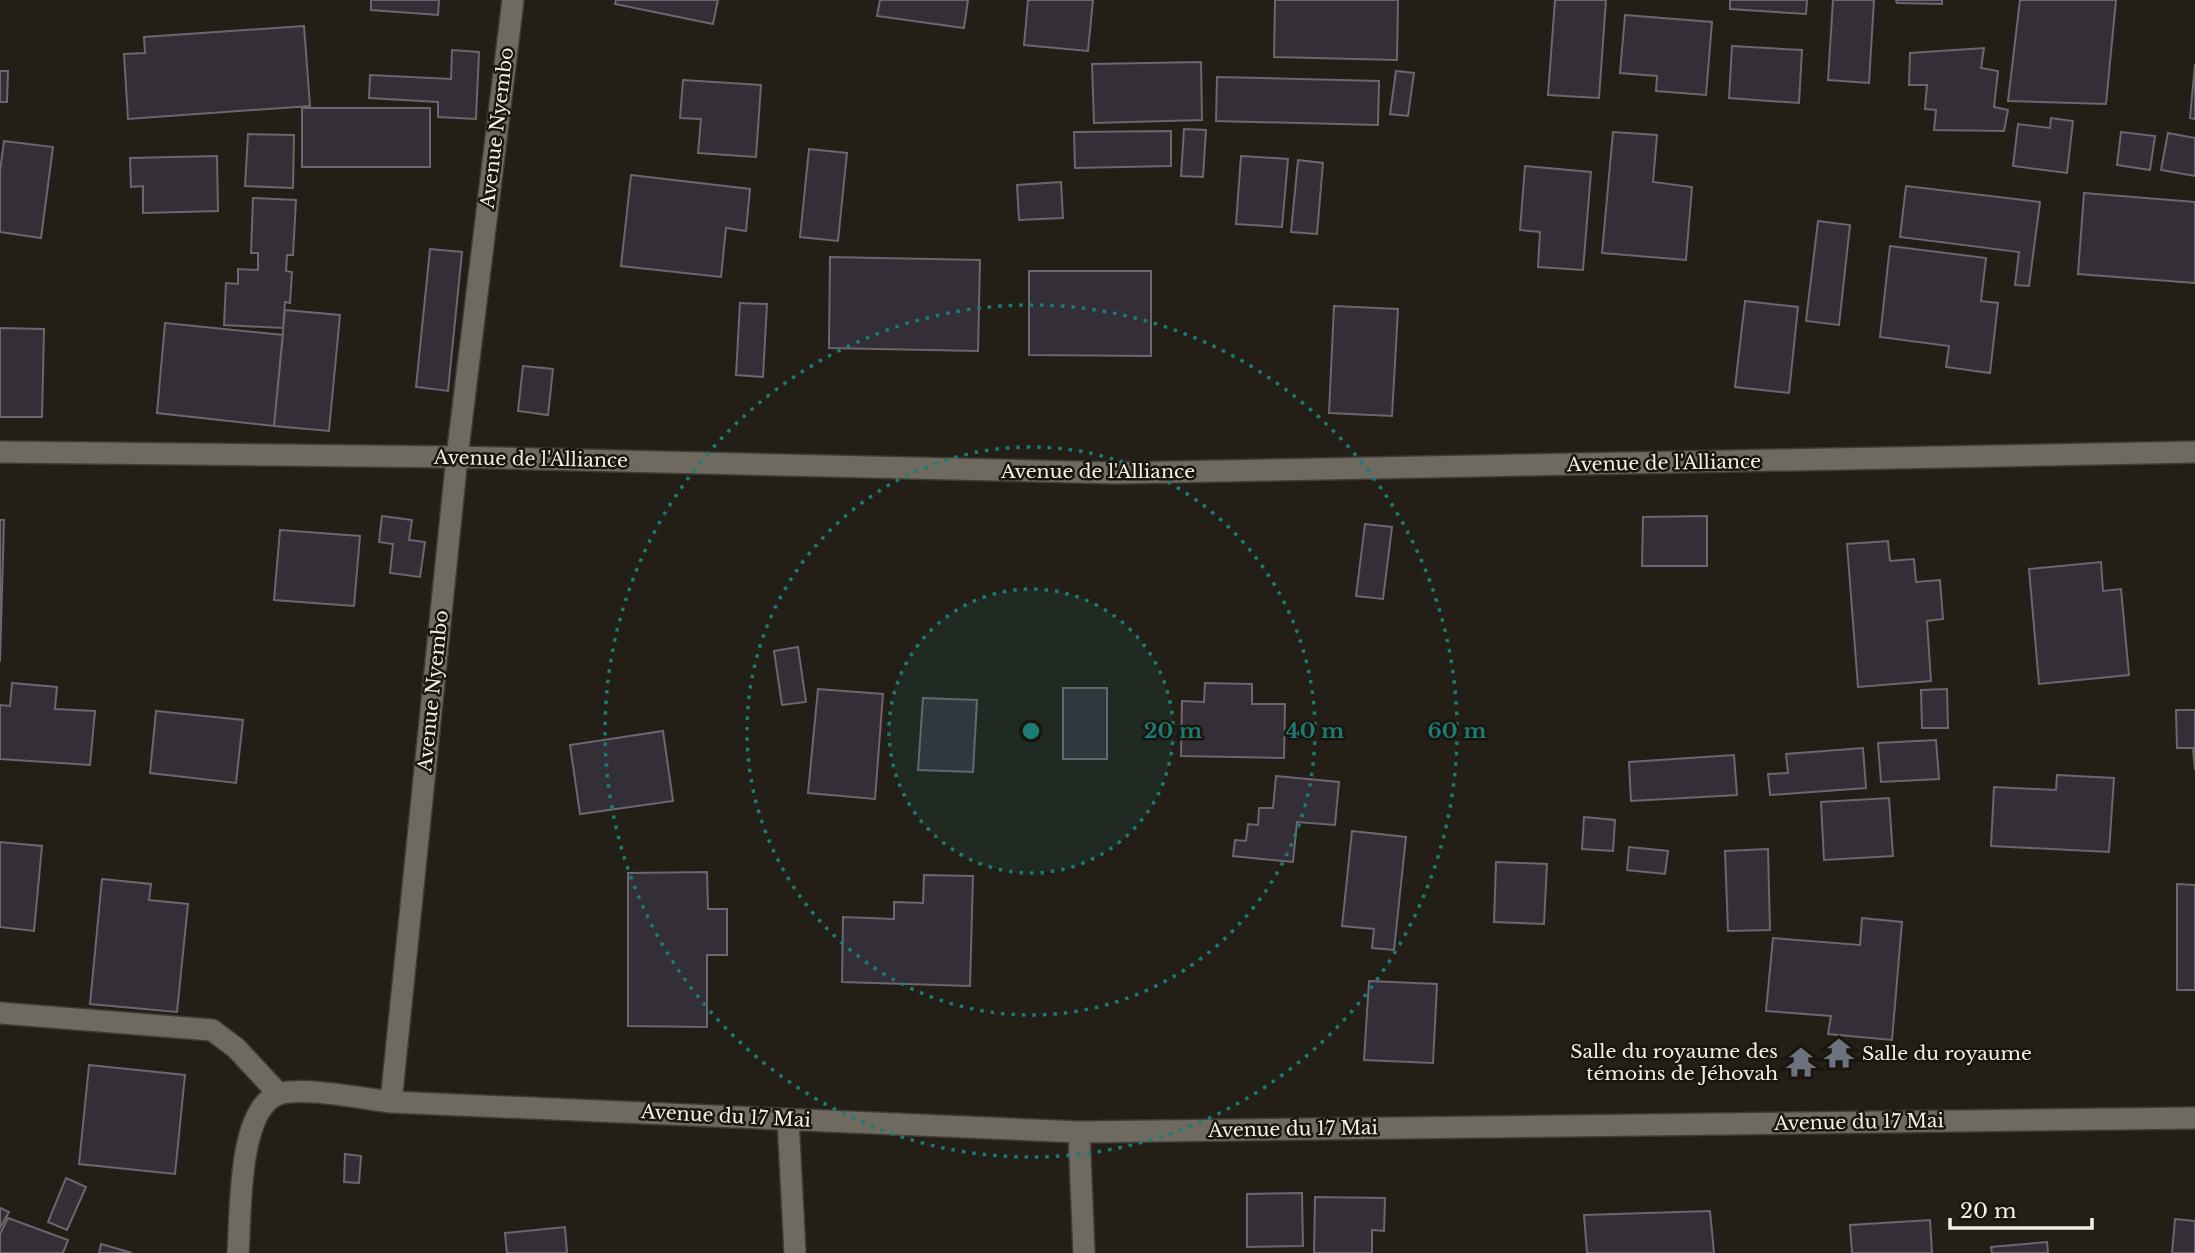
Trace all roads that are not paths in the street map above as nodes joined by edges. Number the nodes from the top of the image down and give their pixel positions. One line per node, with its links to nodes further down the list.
1 (513, 0): 4 (street, Avenue Nyembo)
2 (2195, 452): 4 (street, Avenue de l'Alliance)
3 (0, 453): 4 (street, Avenue de l'Alliance)
4 (457, 457): 7 (street, Avenue Nyembo)
5 (0, 1013): 6 (street)
6 (279, 1094): 7 (street); 11 (street)
7 (391, 1102): 9 (street, Avenue du 17 Mai)
8 (2195, 1118): 10 (street, Avenue du 17 Mai)
9 (788, 1119): 10 (street, Avenue du 17 Mai); 12 (street)
10 (1079, 1132): 13 (street)
11 (238, 1253)
12 (795, 1253)
13 (1084, 1253)

